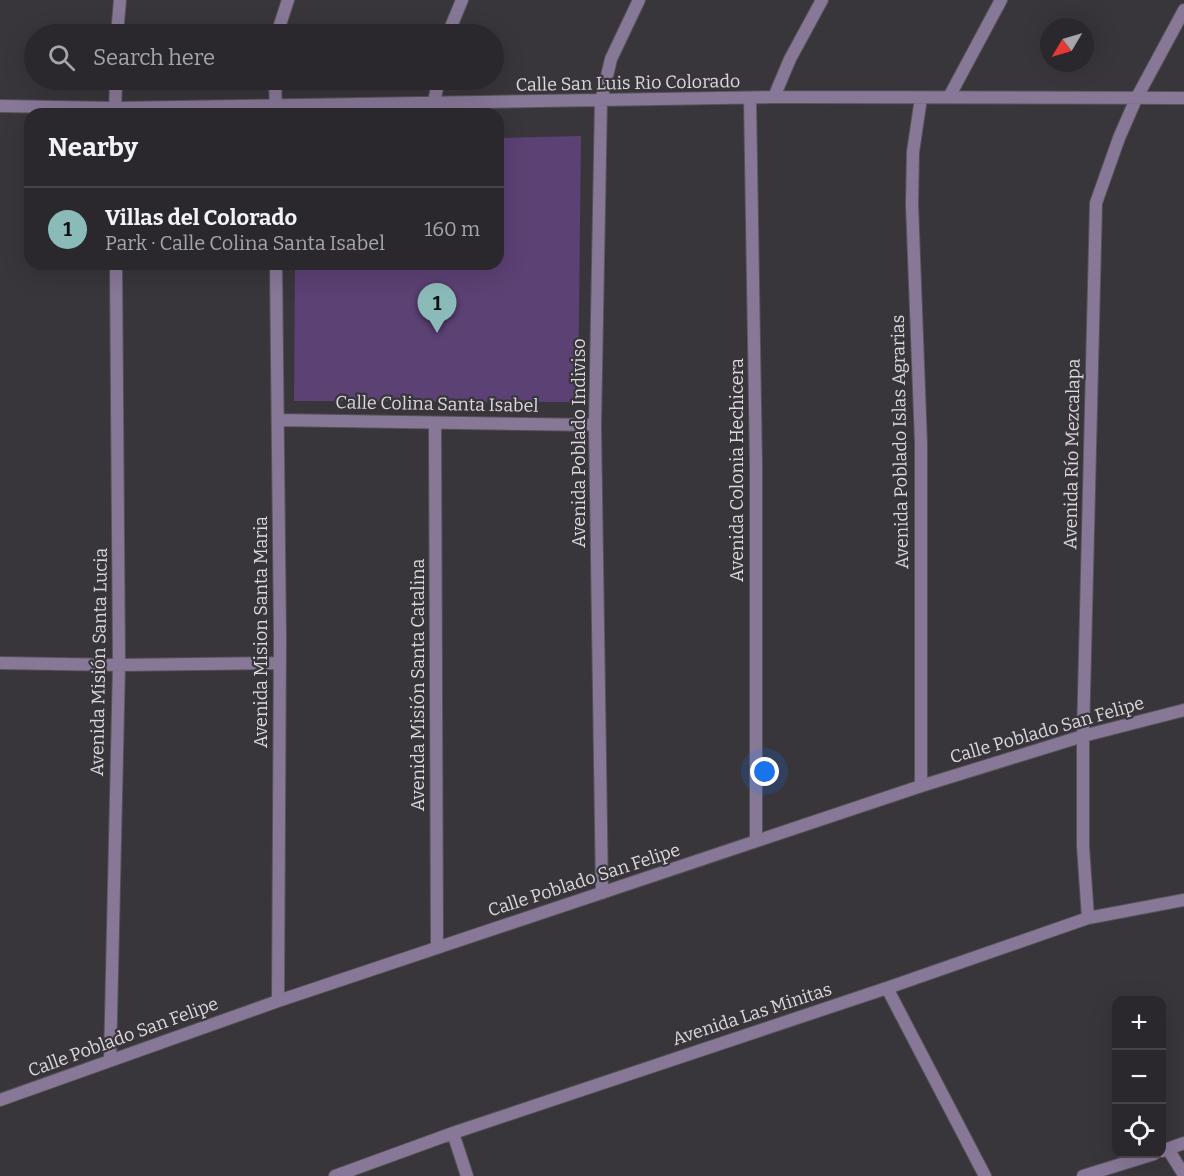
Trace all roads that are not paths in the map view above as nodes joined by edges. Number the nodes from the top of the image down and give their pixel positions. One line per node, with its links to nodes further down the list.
1 (120, 0): 8 (street)
2 (288, 0): 9 (street)
3 (462, 0): 10 (street)
4 (639, 0): 20 (street, Avenida Poblado Indiviso)
5 (822, 0): 14 (street)
6 (1001, 0): 15 (street)
7 (1184, 10): 19 (street, Avenida Río Mezcalapa)
8 (118, 24)
9 (280, 24)
10 (452, 24)
11 (116, 90): 24 (street)
12 (275, 90): 25 (street)
13 (436, 90): 21 (street)
14 (774, 97): 16 (street, Calle San Luis Rio Colorado); 18 (street, Calle San Luis Rio Colorado)
15 (949, 97): 16 (street, Calle San Luis Rio Colorado); 19 (street, Calle San Luis Rio Colorado)
16 (921, 98): 37 (street, Avenida Poblado Islas Agrarias)
17 (1184, 98): 19 (street, Calle San Luis Rio Colorado)
18 (750, 99): 20 (street, Calle San Luis Rio Colorado); 38 (street, Avenida Colonia Hechicera)
19 (1136, 99): 36 (street, Avenida Río Mezcalapa)
20 (601, 101): 21 (street, Calle San Luis Rio Colorado); 31 (street, Avenida Poblado Indiviso)
21 (433, 105): 26 (street, Calle San Luis Rio Colorado)
22 (0, 106): 23 (street, Calle San Luis Rio Colorado)
23 (46, 108)
24 (115, 108)
25 (276, 108)
26 (339, 108)
27 (116, 270): 34 (street, Avenida Misión Santa Lucia)
28 (276, 270): 29 (street, Avenida Mision Santa Maria)
29 (278, 420): 30 (street, Calle Colina Santa Isabel); 33 (street, Avenida Mision Santa Maria)
30 (435, 423): 31 (street, Calle Colina Santa Isabel); 42 (street, Avenida Misión Santa Catalina)
31 (595, 425): 39 (street, Avenida Poblado Indiviso)
32 (0, 663): 34 (street)
33 (280, 663): 34 (street); 44 (street, Avenida Mision Santa Maria)
34 (119, 665): 45 (street, Avenida Misión Santa Lucia)
35 (1184, 710): 36 (street, Calle Poblado San Felipe)
36 (1083, 736): 37 (street, Calle Poblado San Felipe); 41 (street, Avenida Río Mezcalapa)
37 (921, 786): 38 (street, Calle Poblado San Felipe)
38 (756, 841): 39 (street, Calle Poblado San Felipe)
39 (602, 893): 42 (street, Calle Poblado San Felipe)
40 (1184, 900): 41 (street, Avenida Las Minitas)
41 (1088, 918): 43 (street, Avenida Las Minitas)
42 (436, 947): 44 (street, Calle Poblado San Felipe)
43 (887, 988): 47 (street, Avenida Las Minitas); 55 (street)
44 (278, 1001): 45 (street, Calle Poblado San Felipe)
45 (110, 1061): 46 (street, Calle Poblado San Felipe)
46 (0, 1100)
47 (453, 1133): 53 (street, Avenida Las Minitas); 54 (street)
48 (1184, 1143): 49 (street)
49 (1166, 1150)
50 (1166, 1151): 52 (street)
51 (1141, 1158): 56 (street)
52 (1184, 1174)
53 (335, 1176)
54 (467, 1176)
55 (985, 1176)
56 (1083, 1176)

